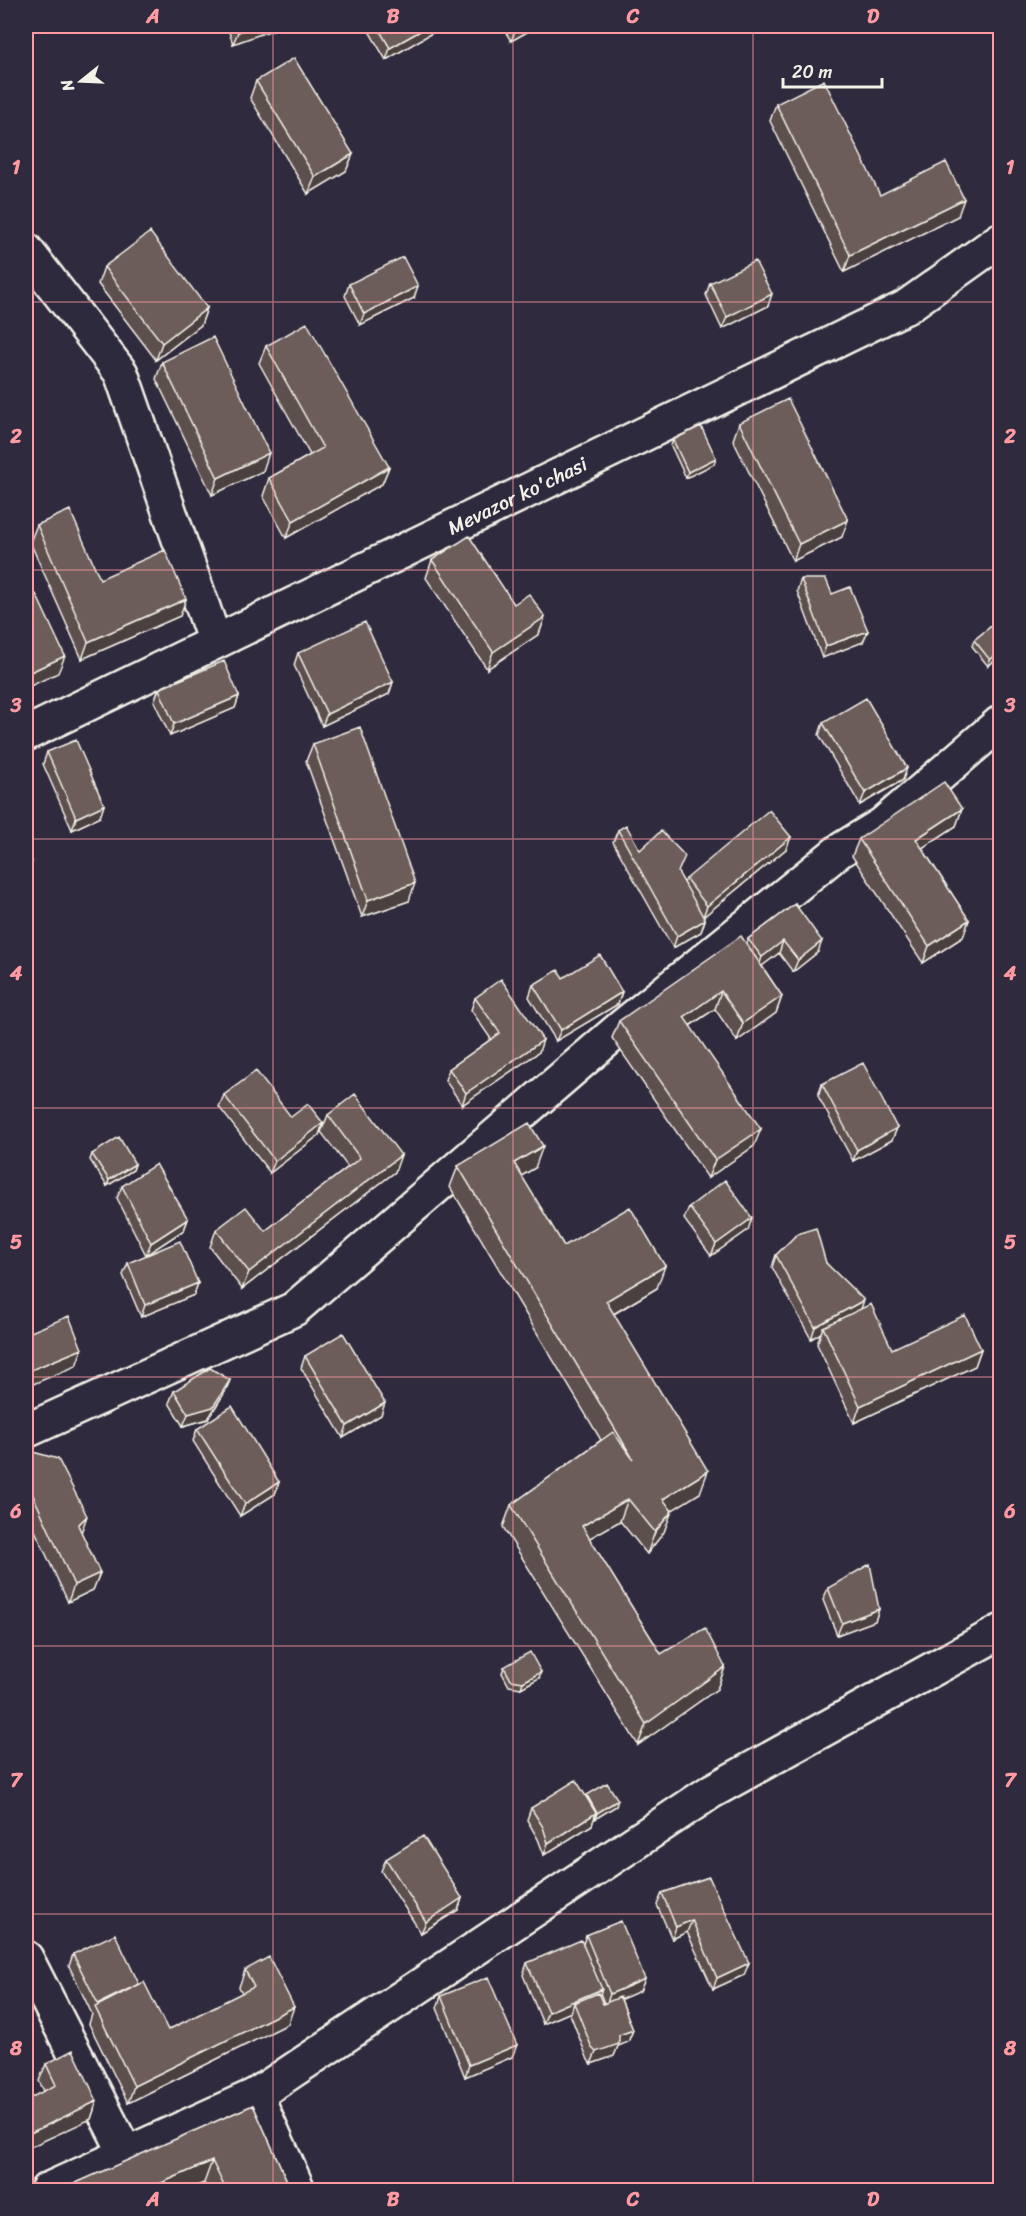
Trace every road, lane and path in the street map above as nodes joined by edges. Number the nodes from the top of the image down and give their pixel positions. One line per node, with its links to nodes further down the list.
1 (1000, 240): 3 (street, Mevazor ko'chasi)
2 (26, 250): 3 (street)
3 (215, 642): 5 (street, Mevazor ko'chasi)
4 (1000, 723): 6 (street)
5 (26, 734)
6 (26, 1431)
7 (1000, 1632): 9 (street)
8 (26, 1958): 10 (street)
9 (256, 2095): 10 (street); 12 (street)
10 (126, 2154): 11 (street)
11 (47, 2190)
12 (298, 2190)

